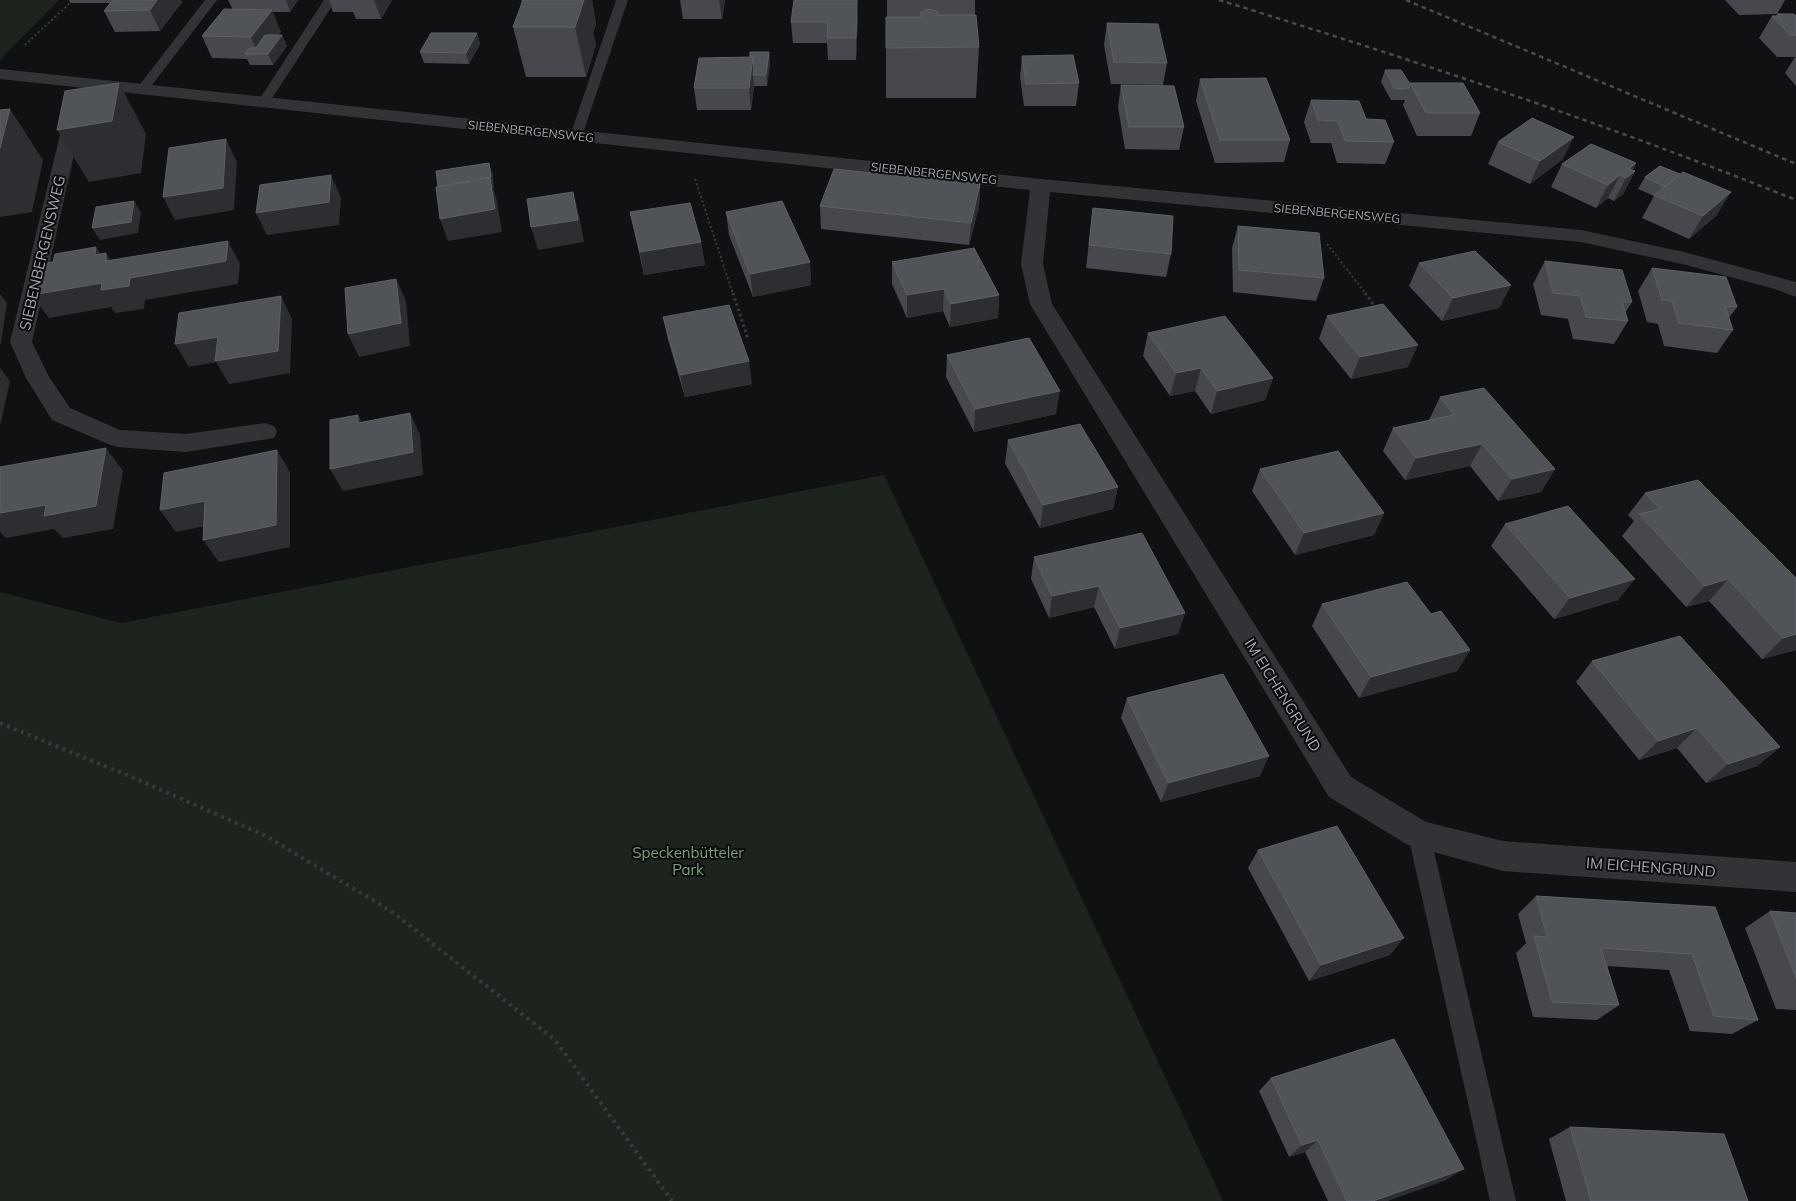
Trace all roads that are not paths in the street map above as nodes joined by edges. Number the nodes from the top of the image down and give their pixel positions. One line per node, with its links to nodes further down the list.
1 (211, 0): 6 (lane)
2 (330, 0): 7 (lane)
3 (622, 0): 8 (lane)
4 (0, 74): 5 (street, SIEBENBERGENSWEG)
5 (81, 84): 6 (street, SIEBENBERGENSWEG); 11 (street, SIEBENBERGENSWEG)
6 (142, 90): 7 (street, SIEBENBERGENSWEG)
7 (263, 103): 8 (street, SIEBENBERGENSWEG)
8 (576, 136): 9 (street, SIEBENBERGENSWEG)
9 (1041, 185): 10 (street, SIEBENBERGENSWEG); 12 (street, IM EICHENGRUND)
10 (1789, 287)
11 (265, 432)
12 (1419, 835): 13 (street, IM EICHENGRUND); 14 (lane)
13 (1796, 877)
14 (1503, 1201)

